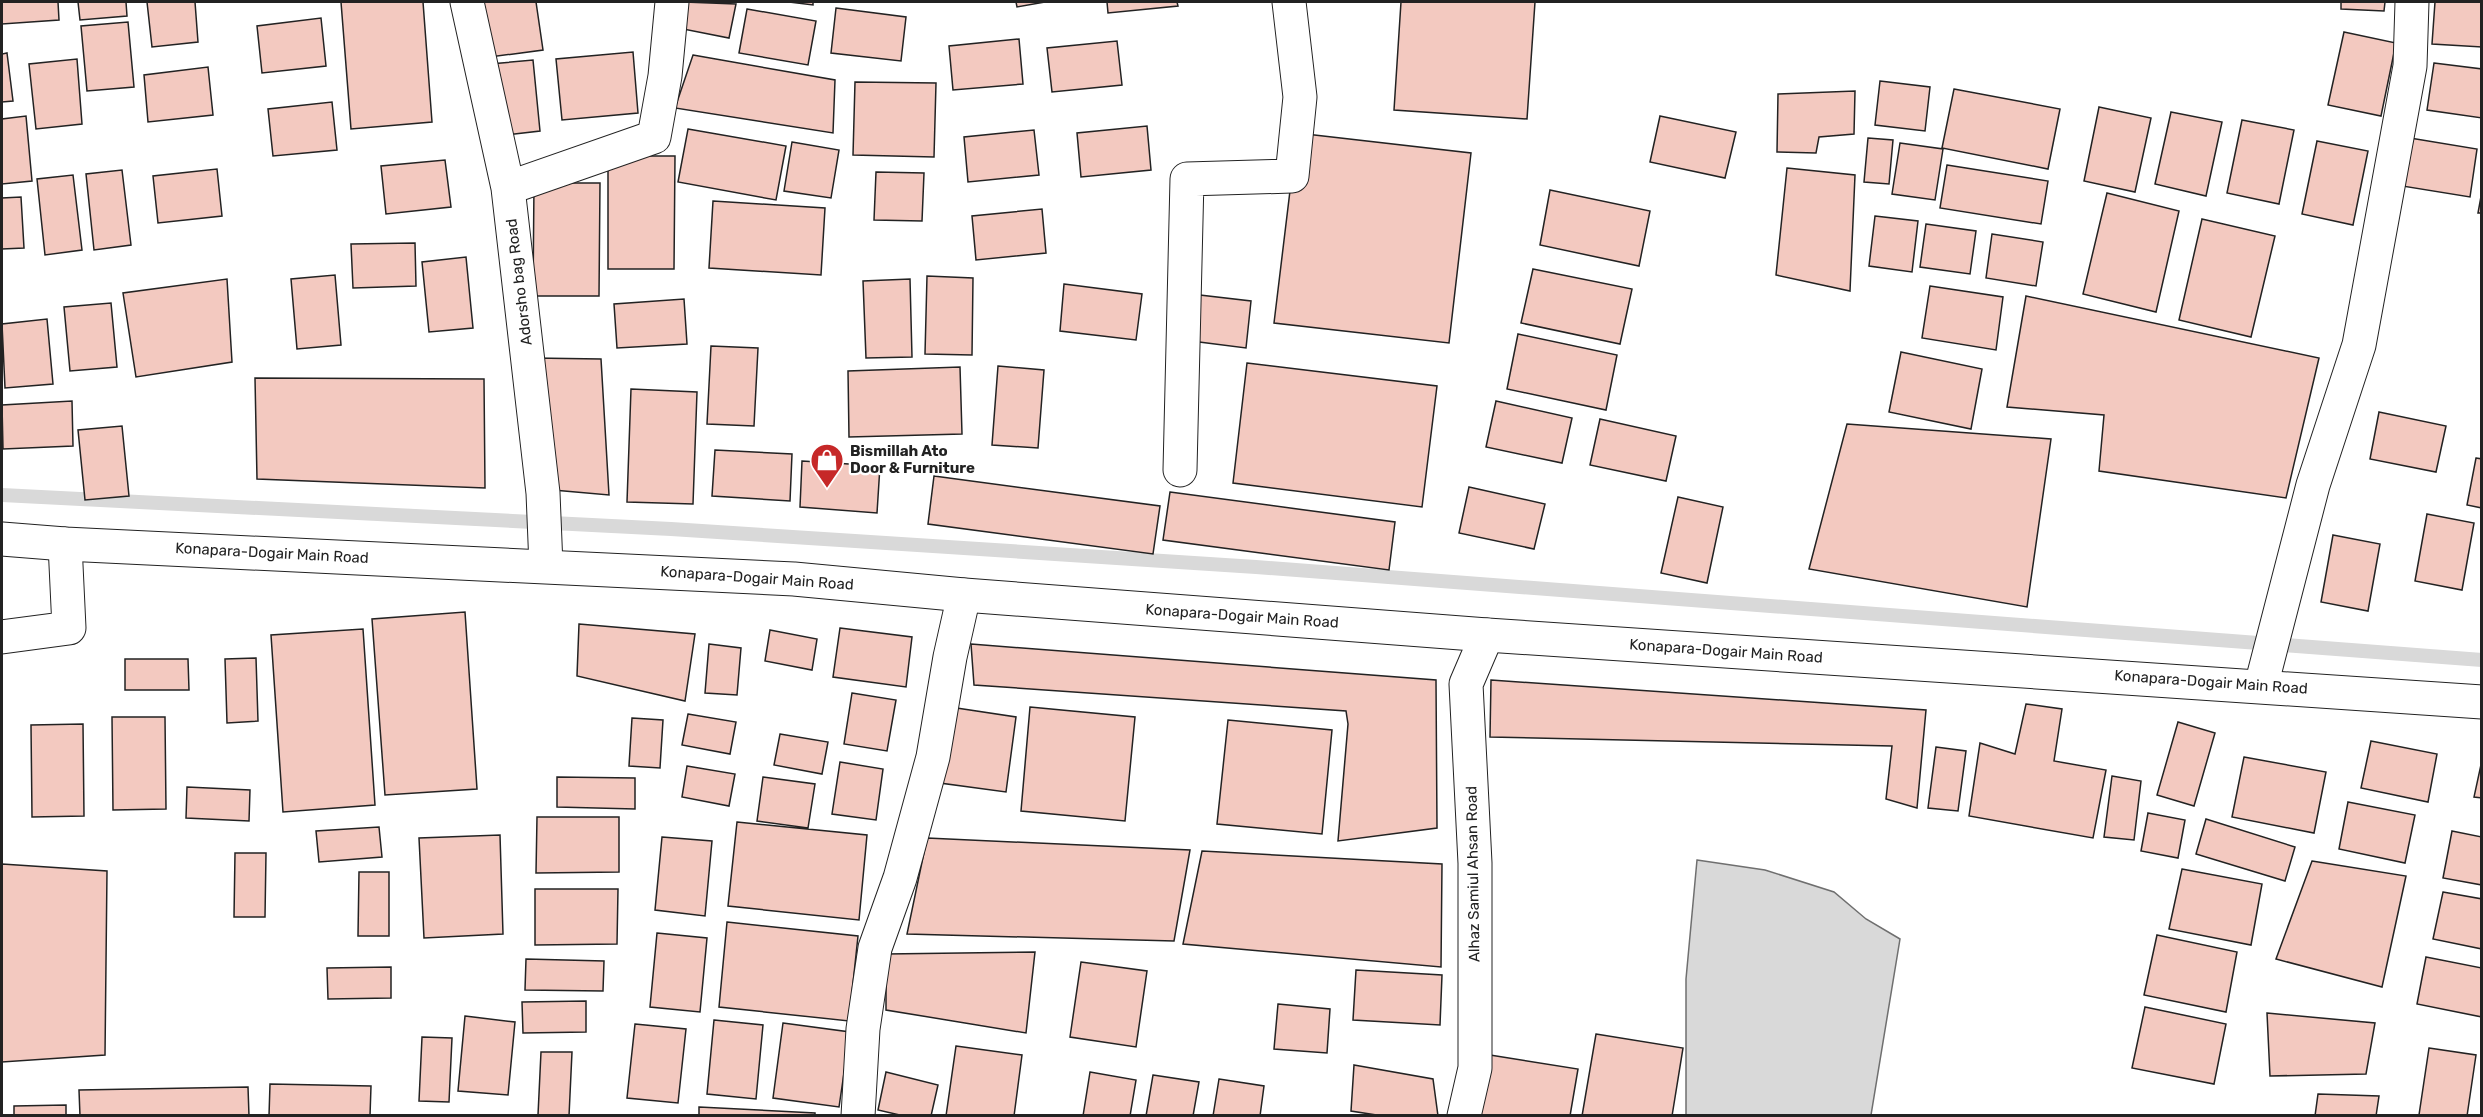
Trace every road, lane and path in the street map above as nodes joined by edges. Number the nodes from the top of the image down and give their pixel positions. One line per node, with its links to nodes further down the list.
1 (467, 2): 5 (street, Adorsho bag Road)
2 (672, 2): 5 (street)
3 (1289, 2): 6 (street)
4 (2412, 2): 13 (street)
5 (508, 188): 9 (street, Adorsho bag Road)
6 (1180, 470)
7 (2, 539): 8 (street, Konapara-Dogair Main Road)
8 (65, 544): 9 (street, Konapara-Dogair Main Road); 12 (street)
9 (546, 554): 10 (street, Konapara-Dogair Main Road)
10 (964, 595): 11 (street, Konapara-Dogair Main Road); 15 (street)
11 (1487, 635): 13 (street, Konapara-Dogair Main Road); 16 (street, Alhaz Samiul Ahsan Road)
12 (2, 637)
13 (2261, 686): 14 (street, Konapara-Dogair Main Road)
14 (2481, 702)
15 (858, 1116)
16 (1464, 1116)

